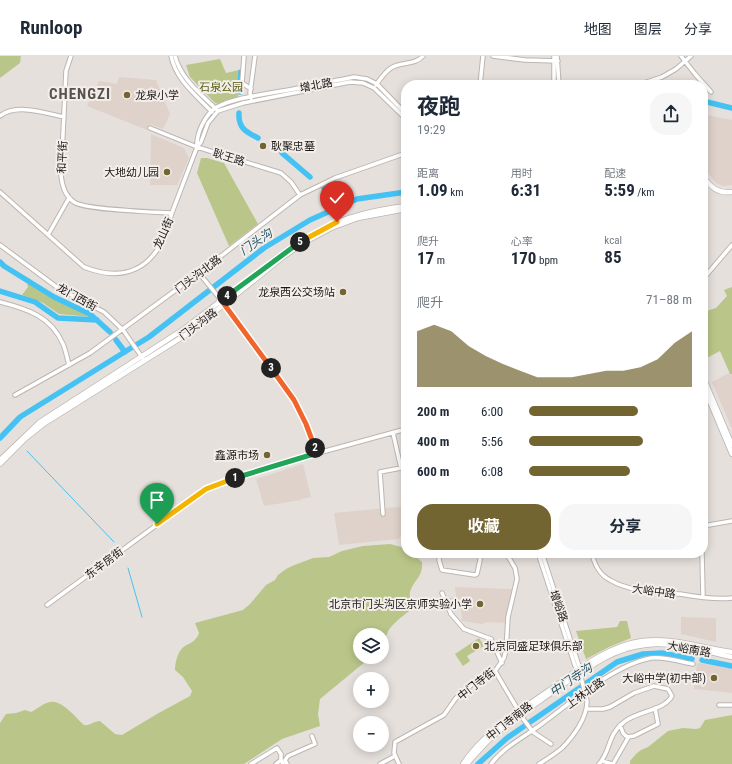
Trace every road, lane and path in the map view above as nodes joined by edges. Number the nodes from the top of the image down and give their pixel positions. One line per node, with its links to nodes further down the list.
1 (71, 56): 29 (street, 和平街)
2 (171, 56): 26 (street)
3 (175, 56): 26 (street)
4 (244, 56): 22 (street)
5 (255, 56): 22 (street)
6 (423, 56): 20 (street)
7 (484, 56): 15 (street)
8 (494, 56): 13 (street)
9 (554, 56): 13 (street)
10 (557, 56): 13 (street)
11 (681, 56): 14 (street)
12 (691, 56): 14 (street)
13 (556, 61): 16 (street); 17 (street)
14 (685, 61): 18 (street); 19 (street)
15 (481, 80)
16 (554, 80)
17 (558, 80)
18 (653, 80)
19 (701, 80)
20 (376, 86): 24 (street, 增北路); 25 (street, 增北路); 27 (street, 增北路)
21 (708, 88): 23 (street)
22 (250, 89): 24 (street)
23 (711, 92)
24 (251, 99): 26 (street, 增北路)
25 (401, 109)
26 (215, 111): 31 (street, 龙山街)
27 (401, 114)
28 (0, 116): 29 (street)
29 (64, 117): 38 (street, 和平街)
30 (150, 128): 31 (street, 耿王路)
31 (197, 147): 37 (street, 耿王路); 41 (street, 龙山街)
32 (401, 155): 37 (street, 门头沟北路)
33 (708, 182): 36 (main road)
34 (708, 187): 36 (main road)
35 (0, 192): 42 (street, 龙山街)
36 (732, 193)
37 (300, 195): 46 (street, 门头沟北路)
38 (69, 198): 41 (street); 42 (street)
39 (401, 207): 47 (main road, 门头沟路)
40 (401, 210): 47 (main road, 门头沟路)
41 (172, 213): 42 (street, 龙山街)
42 (48, 235)
43 (0, 245): 49 (street, 龙门西街)
44 (732, 245): 45 (street)
45 (708, 273)
46 (200, 274): 47 (street); 49 (street, 门头沟北路)
47 (222, 300): 50 (main road, 门头沟路); 58 (street)
48 (0, 302): 51 (street)
49 (122, 330): 50 (street, 龙门西街); 51 (street, 门头沟北路)
50 (143, 358): 60 (main road, 门头沟路); 61 (main road, 门头沟路)
51 (69, 365): 53 (street, 门头沟北路)
52 (708, 388): 57 (main road)
53 (15, 396)
54 (708, 397): 59 (main road)
55 (401, 431): 56 (street, 东辛房街)
56 (393, 433): 58 (street, 东辛房街); 62 (street)
57 (732, 445)
58 (317, 453): 75 (street, 东辛房街)
59 (732, 454)
60 (0, 460)
61 (0, 464)
62 (383, 514)
63 (732, 521): 64 (street)
64 (708, 525)
65 (439, 558): 66 (street)
66 (480, 558)
67 (509, 558): 78 (street, 中门寺街)
68 (540, 558): 81 (street, 增峪路)
69 (544, 558): 81 (street, 增峪路)
70 (593, 558): 73 (street, 大峪中路)
71 (702, 558): 73 (street)
72 (442, 593): 78 (street)
73 (704, 597): 74 (street, 大峪中路)
74 (732, 598)
75 (47, 605)
76 (732, 652): 81 (main road, 大峪南路)
77 (732, 657): 81 (main road, 大峪南路)
78 (502, 662): 80 (street, 中门寺街)
79 (693, 664): 82 (street, 上林北路)
80 (495, 671): 87 (street); 93 (street, 中门寺街)
81 (579, 671): 82 (street); 87 (main road, 中门寺南路)
82 (585, 690): 86 (street); 89 (street, 上林北路)
83 (719, 705): 84 (street)
84 (732, 705)
85 (655, 708): 86 (street); 88 (street); 91 (street)
86 (587, 709): 104 (street)
87 (519, 713): 89 (street); 101 (main road, 中门寺南路); 102 (main road, 中门寺南路)
88 (620, 725): 91 (street); 95 (street)
89 (532, 731): 92 (street); 103 (street, 上林北路)
90 (312, 736): 98 (street)
91 (628, 738): 105 (street)
92 (551, 744)
93 (395, 756): 99 (street); 100 (street)
94 (282, 762): 96 (street); 97 (street)
95 (600, 762): 105 (street)
96 (251, 764)
97 (276, 764)
98 (287, 764)
99 (380, 764)
100 (399, 764)
101 (462, 764)
102 (467, 764)
103 (490, 764)
104 (539, 764)
105 (613, 764)

